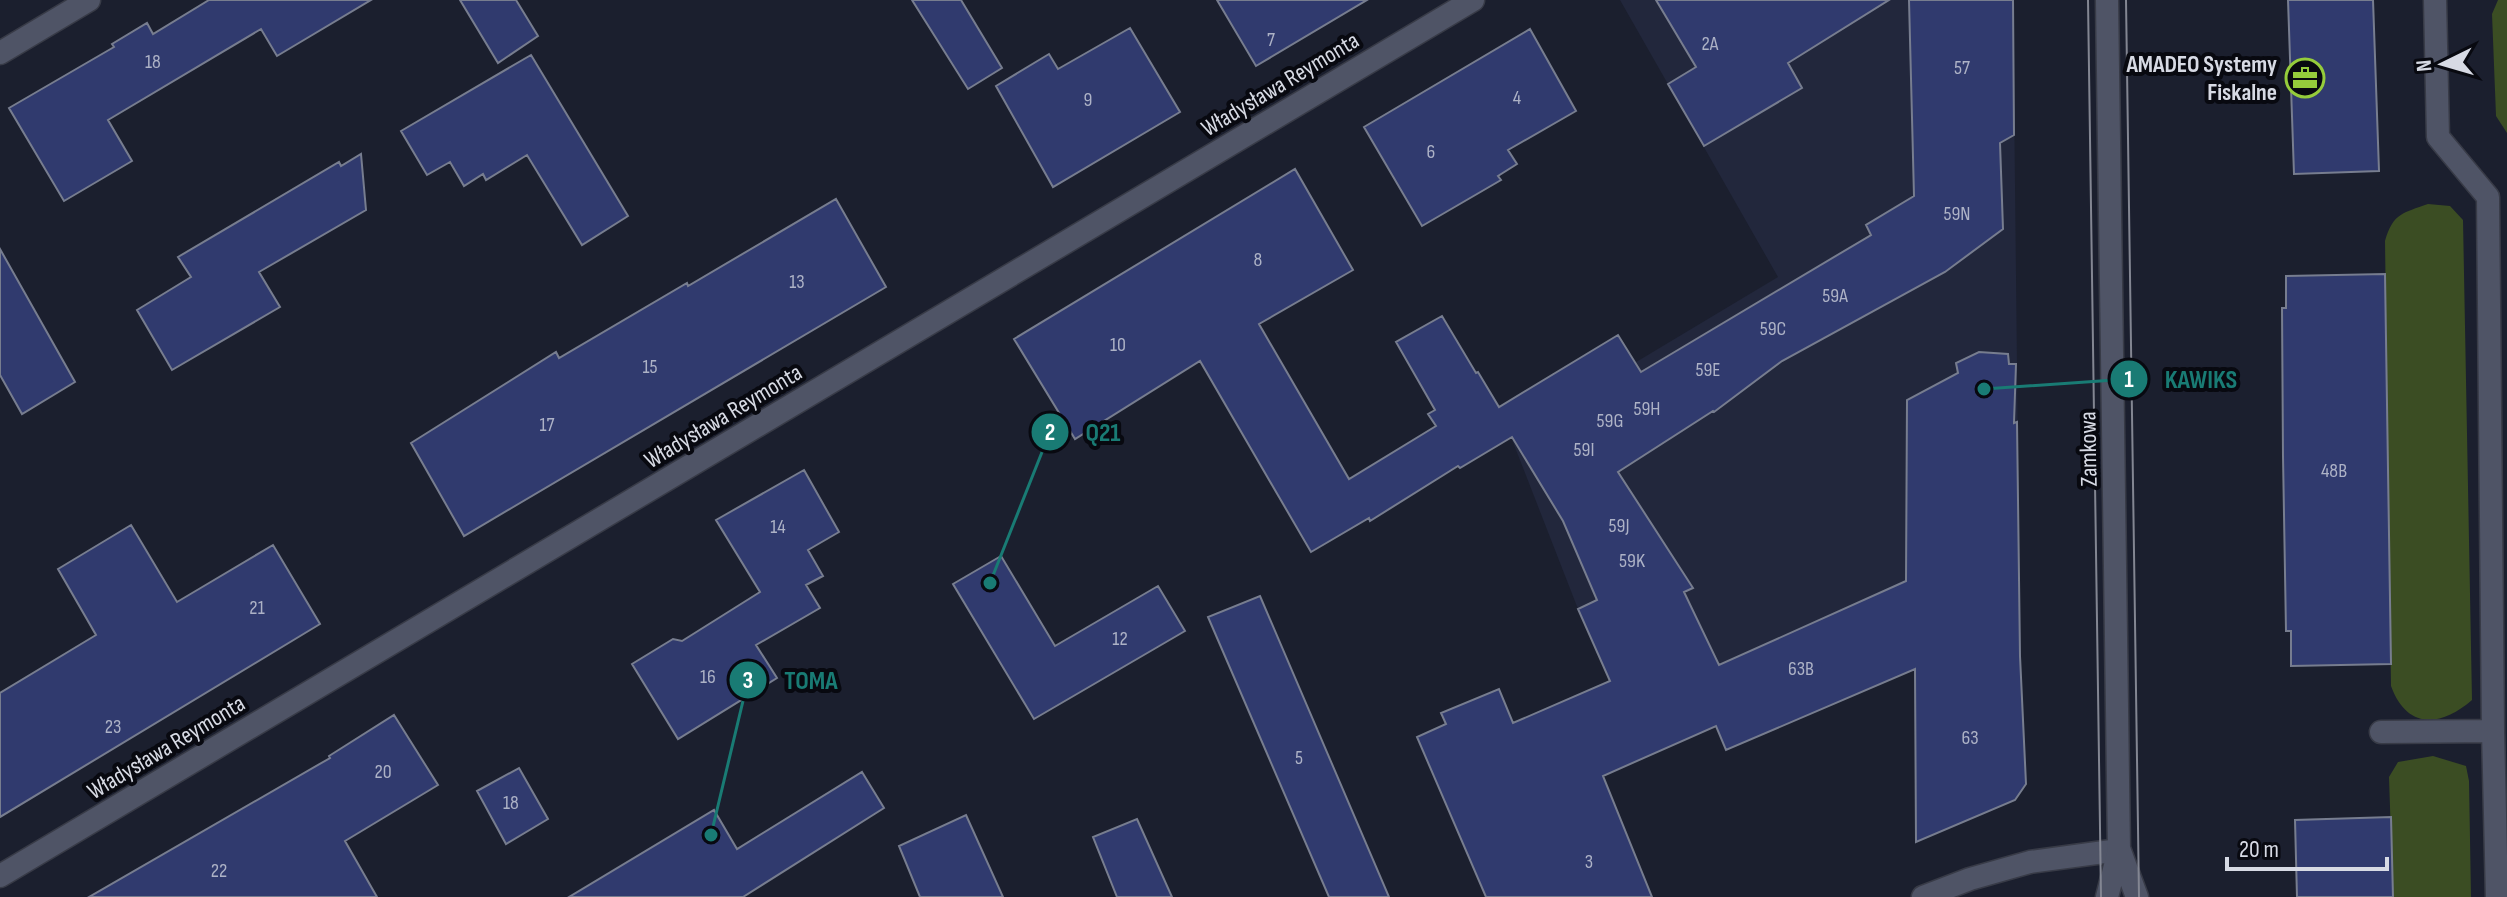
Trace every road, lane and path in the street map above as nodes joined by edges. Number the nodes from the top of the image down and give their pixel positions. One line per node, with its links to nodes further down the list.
1 (89, 0): 5 (street)
2 (1473, 0): 9 (street, Władysława Reymonta)
3 (2107, 0): 8 (street, Zamkowa)
4 (2435, 0): 6 (street)
5 (0, 53)
6 (2493, 731): 7 (street); 13 (street)
7 (2381, 732)
8 (2119, 850): 10 (street); 11 (street, Zamkowa); 12 (street, Zamkowa)
9 (0, 876)
10 (1923, 897)
11 (2107, 897)
12 (2137, 897)
13 (2497, 897)

